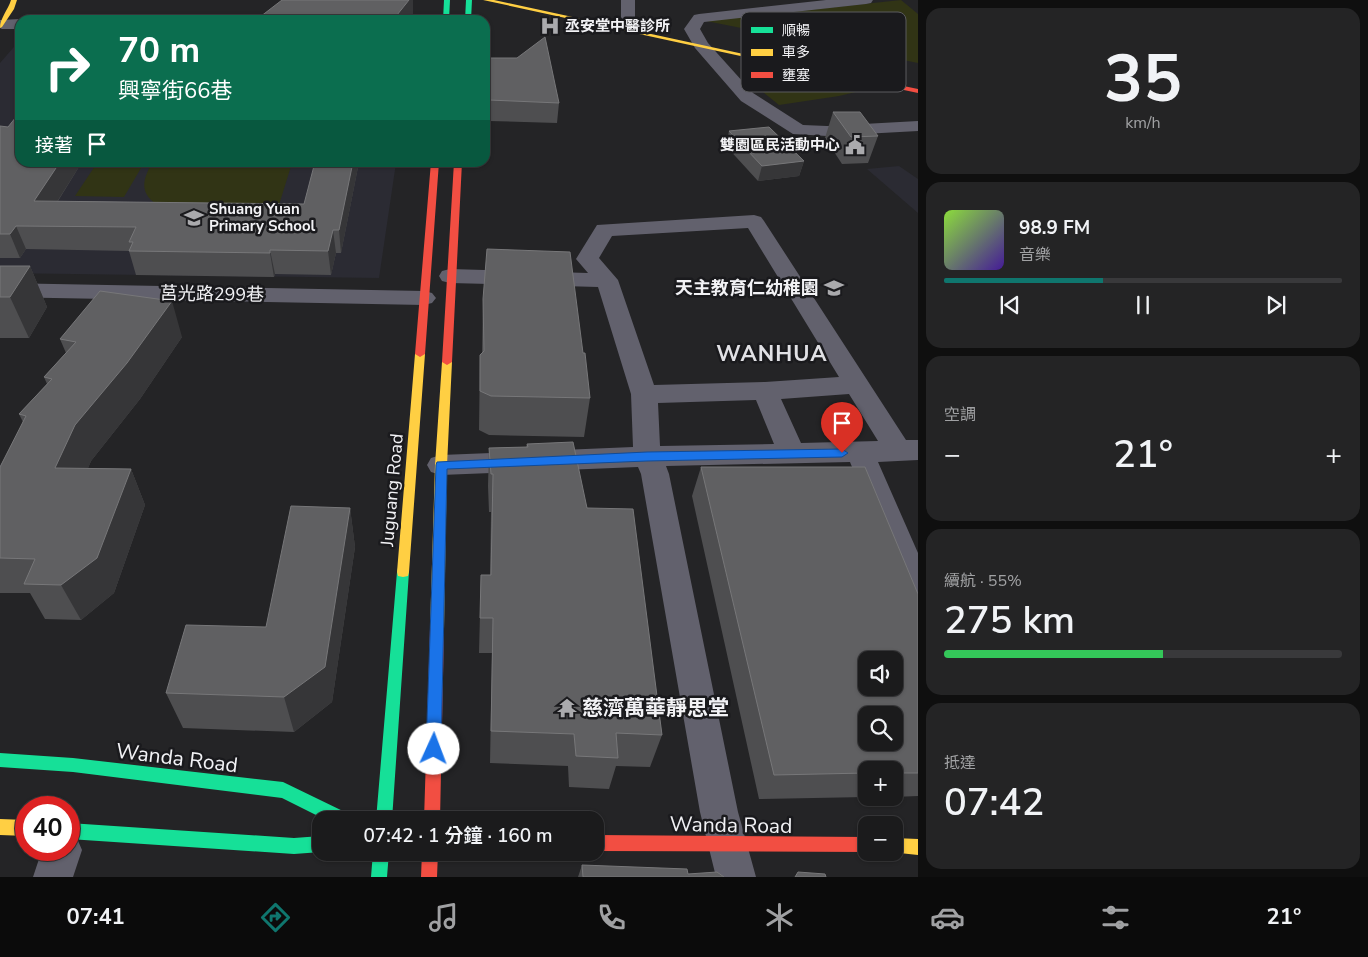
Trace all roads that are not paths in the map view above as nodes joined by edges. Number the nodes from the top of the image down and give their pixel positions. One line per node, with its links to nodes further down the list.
1 (14, 0): 13 (street)
2 (448, 0): 9 (street)
3 (469, 0): 10 (street)
4 (486, 0): 14 (street)
5 (628, 0): 11 (street)
6 (866, 0): 7 (street)
7 (755, 12)
8 (741, 13): 14 (street)
9 (446, 15)
10 (468, 15)
11 (628, 17)
12 (15, 24): 13 (street)
13 (1, 25)
14 (696, 34): 15 (street); 16 (street)
15 (741, 46)
16 (741, 90)
17 (743, 92): 18 (street)
18 (918, 126)
19 (435, 167): 25 (street, Juguang Road)
20 (458, 167): 21 (street)
21 (450, 276): 22 (street); 34 (street)
22 (607, 280): 27 (street); 29 (street)
23 (0, 290): 24 (street, 莒光路299巷)
24 (98, 292): 25 (street, 莒光路299巷); 26 (street)
25 (424, 298): 38 (street, Juguang Road)
26 (84, 318)
27 (856, 385): 28 (street); 30 (street)
28 (765, 391): 29 (street); 31 (street)
29 (644, 394): 33 (street)
30 (908, 450): 32 (street)
31 (791, 452): 32 (street); 33 (street)
32 (860, 453): 35 (street)
33 (647, 456): 34 (street); 51 (street)
34 (442, 465): 39 (street)
35 (918, 589)
36 (0, 760): 37 (street, Wanda Road)
37 (325, 811)
38 (385, 811)
39 (432, 811)
40 (0, 827): 41 (street)
41 (15, 828)
42 (80, 832): 44 (street)
43 (604, 844): 51 (street, Wanda Road)
44 (312, 845)
45 (858, 846): 51 (street, Wanda Road)
46 (903, 846): 47 (street)
47 (918, 847)
48 (58, 861): 52 (street)
49 (380, 861): 53 (street)
50 (430, 861): 54 (street)
51 (731, 861)
52 (53, 877)
53 (379, 877)
54 (429, 877)

